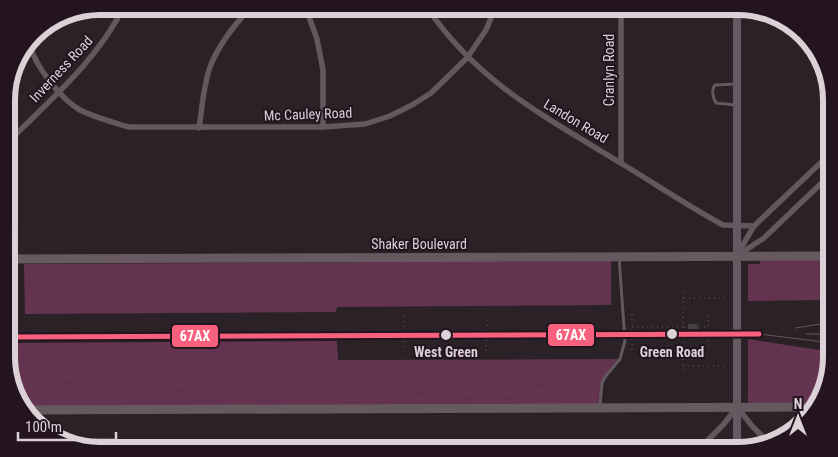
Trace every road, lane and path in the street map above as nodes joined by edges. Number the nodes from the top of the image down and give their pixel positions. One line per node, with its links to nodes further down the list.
1 (120, 15): 11 (street, Inverness Road)
2 (244, 15): 14 (street)
3 (308, 15): 13 (street)
4 (432, 15): 9 (street, Landon Road)
5 (492, 15): 9 (street, Mc Cauley Road)
6 (621, 15): 17 (street, Cranlyn Road)
7 (737, 15): 10 (main road)
8 (32, 50): 11 (street, Mc Cauley Road)
9 (467, 58): 13 (street, Mc Cauley Road); 17 (street, Landon Road)
10 (737, 84): 12 (main road); 12 (lane)
11 (59, 91): 14 (street, Mc Cauley Road); 15 (street, Inverness Road)
12 (737, 105): 20 (main road)
13 (323, 127): 14 (street, Mc Cauley Road)
14 (199, 128)
15 (15, 135)
16 (823, 161): 19 (street)
17 (622, 163): 20 (street, Landon Road)
18 (823, 182): 23 (street)
19 (754, 226): 20 (street); 23 (street)
20 (736, 227): 23 (main road)
21 (823, 256): 23 (main road, Shaker Boulevard)
22 (619, 257): 23 (main road, Shaker Boulevard); 24 (main road, Shaker Boulevard); 52 (lane)
23 (736, 257): 54 (main road)
24 (15, 259)
25 (683, 289): 26 (path)
26 (683, 298): 27 (path); 32 (path)
27 (726, 298)
28 (632, 314): 34 (path)
29 (708, 315): 33 (path)
30 (404, 316): 40 (path)
31 (487, 316): 41 (path)
32 (683, 326): 33 (path); 34 (path)
33 (709, 326): 37 (path)
34 (632, 327): 36 (path)
35 (683, 337): 36 (path); 37 (path); 38 (path)
36 (632, 338): 42 (path)
37 (709, 338): 39 (path)
38 (683, 346)
39 (711, 350)
40 (405, 351)
41 (486, 351)
42 (632, 351)
43 (683, 354): 44 (path)
44 (683, 366): 45 (path); 46 (path)
45 (726, 366)
46 (683, 374)
47 (19, 381): 49 (path)
48 (817, 386): 51 (path)
49 (360, 401)
50 (375, 401): 52 (path)
51 (748, 402)
52 (598, 404): 54 (main road); 55 (main road)
53 (806, 407): 54 (main road)
54 (737, 408): 56 (street); 57 (street); 58 (main road)
55 (34, 410)
56 (763, 437)
57 (705, 442)
58 (737, 442)

